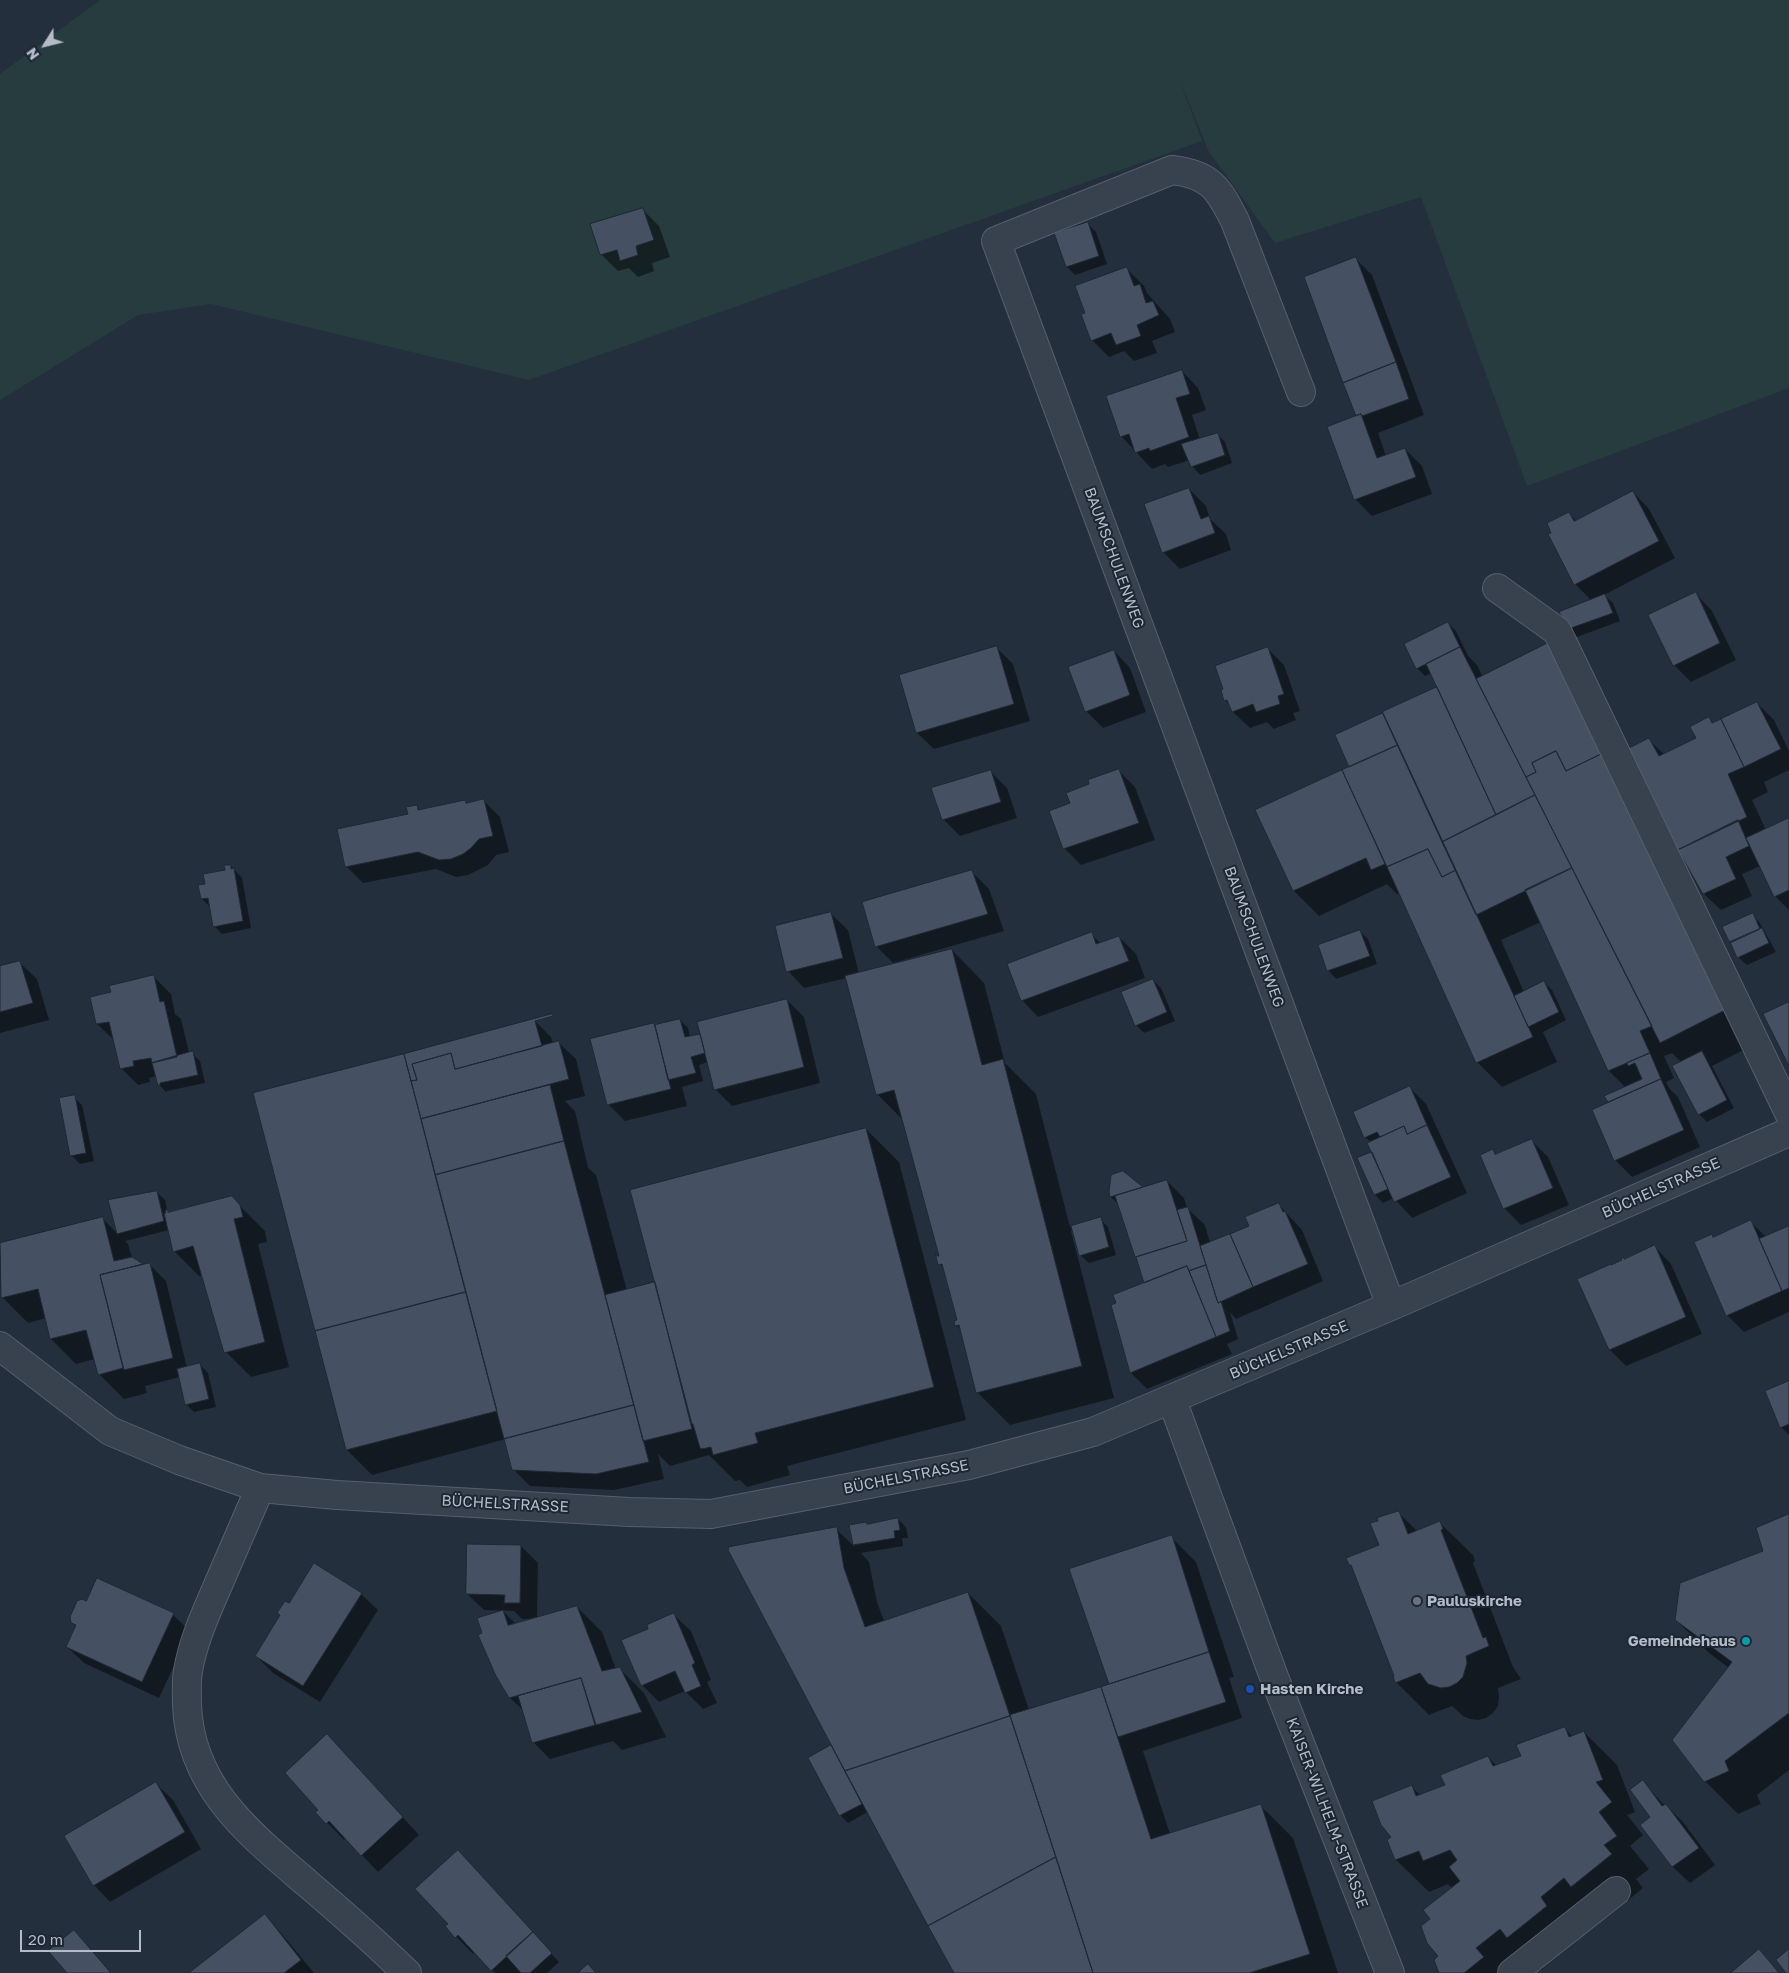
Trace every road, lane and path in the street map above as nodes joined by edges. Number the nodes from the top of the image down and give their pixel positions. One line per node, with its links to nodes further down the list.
1 (1301, 392): 5 (street, BAUMSCHULENWEG)
2 (1497, 588): 3 (street)
3 (1789, 1113)
4 (1789, 1132): 5 (street, BÜCHELSTRASSE)
5 (1391, 1306): 7 (street, BÜCHELSTRASSE)
6 (0, 1346): 8 (street, BÜCHELSTRASSE)
7 (1172, 1400): 8 (street, BÜCHELSTRASSE); 11 (street, KAISER-WILHELM-STRASSE)
8 (260, 1488): 10 (street)
9 (1616, 1891): 12 (street)
10 (407, 1973)
11 (1390, 1973)
12 (1512, 1973)

